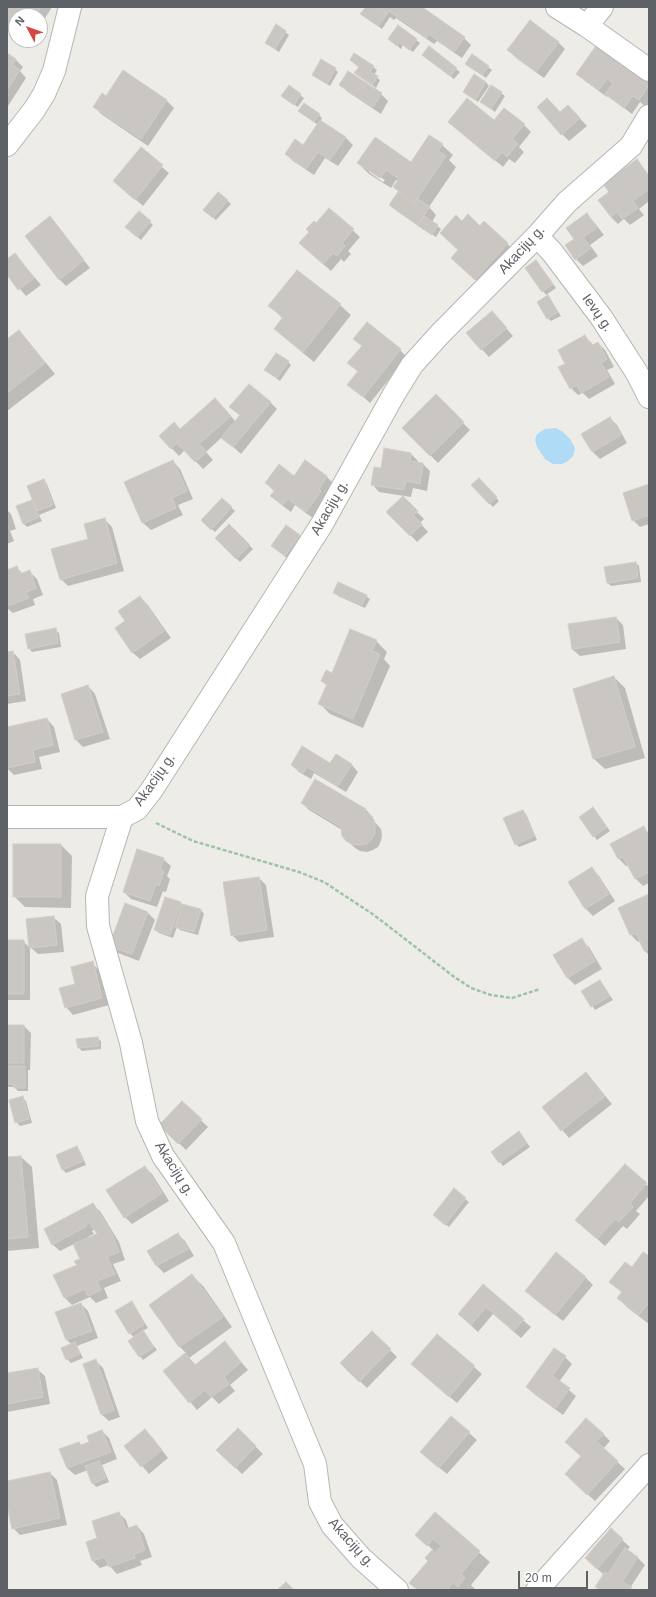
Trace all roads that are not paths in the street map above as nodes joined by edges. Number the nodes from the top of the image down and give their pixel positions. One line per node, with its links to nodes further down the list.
1 (70, 7): 7 (street)
2 (556, 7): 4 (street)
3 (602, 7): 4 (street)
4 (587, 26): 5 (street)
5 (649, 70)
6 (649, 116): 8 (street, Akacijų g.)
7 (7, 145)
8 (537, 236): 9 (street, Ievų g.); 10 (street, Akacijų g.)
9 (649, 397)
10 (130, 813): 11 (street); 13 (street, Akacijų g.)
11 (7, 817)
12 (649, 1465): 14 (street)
13 (398, 1590)
14 (537, 1590)

